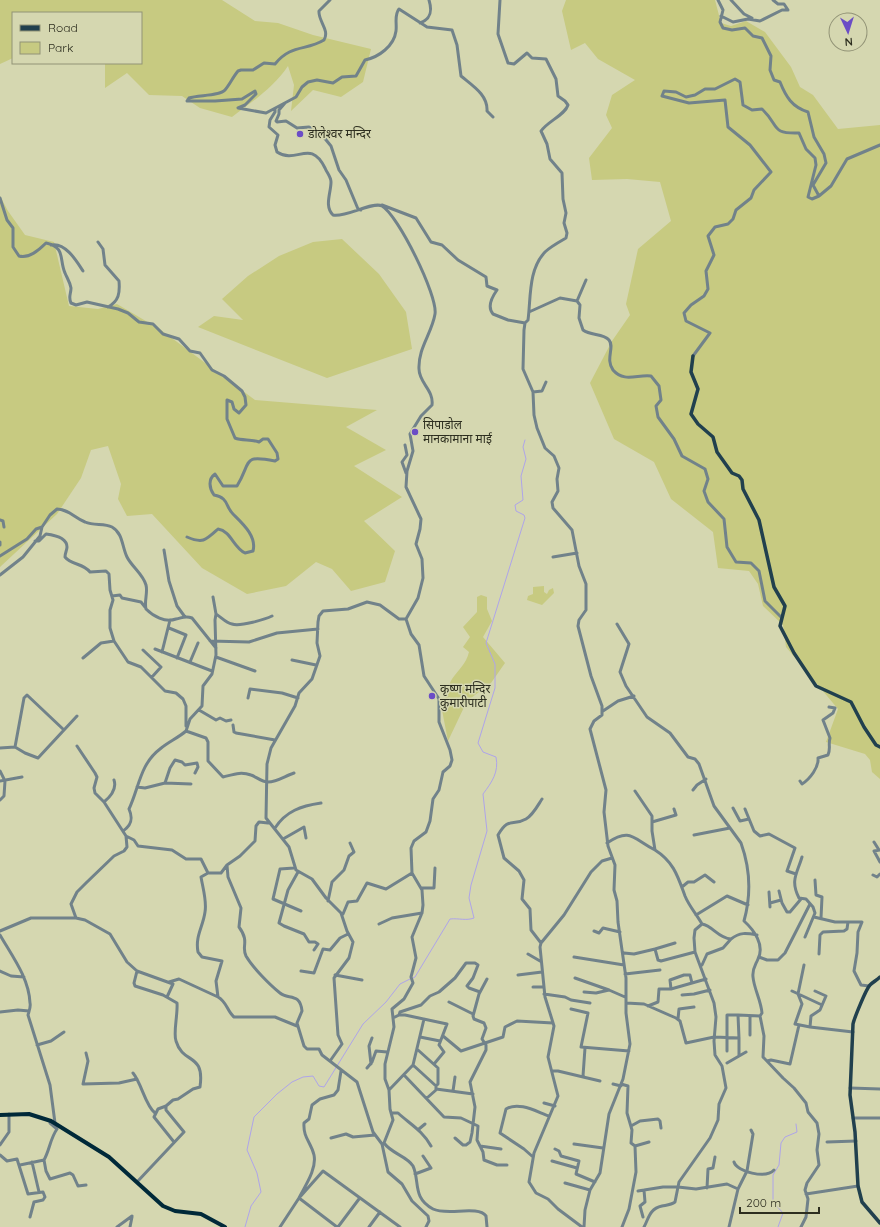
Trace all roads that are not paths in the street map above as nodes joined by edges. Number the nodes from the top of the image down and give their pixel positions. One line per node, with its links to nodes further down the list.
1 (330, 0): 11 (street)
2 (429, 0): 9 (street)
3 (500, 0): 24 (street)
4 (718, 0): 7 (street)
5 (731, 0): 8 (street)
6 (773, 0): 8 (street)
7 (721, 16): 8 (street); 14 (street)
8 (756, 20)
9 (420, 23): 10 (street); 12 (street)
10 (285, 103): 11 (street); 17 (street)
11 (276, 109): 17 (street)
12 (493, 117)
13 (880, 145): 14 (street)
14 (819, 196): 26 (street)
15 (0, 198): 19 (street)
16 (379, 205): 17 (street); 25 (street); 30 (street)
17 (361, 210)
18 (98, 242): 23 (street)
19 (52, 245): 20 (street); 23 (street)
20 (83, 271)
21 (586, 280): 22 (street)
22 (577, 301): 24 (street); 47 (street)
23 (108, 307): 34 (street)
24 (529, 312): 25 (street)
25 (525, 323): 28 (street)
26 (693, 356): 47 (main road)
27 (546, 382): 28 (street)
28 (533, 392): 37 (street)
29 (405, 445): 30 (street)
30 (407, 475): 48 (street)
31 (0, 520): 32 (street)
32 (4, 527)
33 (42, 527): 35 (street); 38 (street); 43 (street)
34 (187, 537)
35 (35, 541): 40 (street); 41 (street)
36 (164, 550): 46 (street)
37 (577, 553): 39 (street); 75 (street)
38 (0, 556)
39 (553, 557)
40 (0, 575)
41 (112, 596): 43 (street); 53 (street)
42 (213, 597): 44 (street)
43 (145, 607): 49 (street)
44 (216, 614): 45 (street); 55 (street)
45 (272, 616)
46 (185, 617): 49 (street); 54 (street)
47 (782, 617): 85 (main road)
48 (406, 619): 52 (street); 132 (street)
49 (170, 620): 51 (street)
50 (617, 624): 70 (street)
51 (169, 628): 60 (street); 63 (street)
52 (318, 629): 55 (street); 66 (street)
53 (114, 641): 62 (street); 69 (street)
54 (210, 641): 55 (street); 57 (street)
55 (216, 641): 57 (street)
56 (198, 643): 65 (street)
57 (216, 648): 61 (street)
58 (155, 649): 60 (street)
59 (143, 650): 69 (street)
60 (162, 652): 63 (street)
61 (216, 657): 67 (street); 68 (street)
62 (83, 658)
63 (176, 658): 65 (street)
64 (292, 660): 66 (street)
65 (190, 662): 67 (street)
66 (316, 665): 72 (street)
67 (212, 671): 74 (street)
68 (255, 671)
69 (152, 677): 78 (street)
70 (634, 696): 75 (street); 91 (street)
71 (248, 698): 72 (street)
72 (298, 698): 82 (street)
73 (829, 707): 96 (street)
74 (199, 710): 77 (street); 78 (street)
75 (603, 711): 121 (street)
76 (78, 716): 80 (street)
77 (231, 720)
78 (186, 726): 81 (street)
79 (233, 726): 82 (street)
80 (64, 730): 83 (street); 83 (street)
81 (186, 731): 95 (street); 99 (street)
82 (275, 740): 95 (street)
83 (15, 746): 86 (street)
84 (77, 746): 104 (street)
85 (880, 747)
86 (0, 748)
87 (0, 771): 94 (street)
88 (195, 773): 97 (street)
89 (294, 773): 95 (street)
90 (22, 777): 94 (street)
91 (706, 779): 100 (street); 113 (street)
92 (114, 780): 104 (street)
93 (0, 781): 94 (street)
94 (5, 781): 103 (street)
95 (267, 782): 111 (street)
96 (800, 782)
97 (165, 784): 98 (street); 99 (street)
98 (191, 784)
99 (136, 787): 114 (street)
100 (693, 790)
101 (635, 791): 110 (street)
102 (542, 799): 168 (street)
103 (0, 800)
104 (104, 802): 114 (street)
105 (321, 803): 112 (street)
106 (733, 808): 109 (street)
107 (674, 809): 110 (street)
108 (745, 809): 109 (street)
109 (749, 819): 133 (street)
110 (652, 822): 122 (street)
111 (268, 823): 112 (street); 127 (street)
112 (275, 828): 118 (street)
113 (730, 828): 115 (street); 148 (street)
114 (123, 831): 116 (street)
115 (694, 835)
116 (126, 836): 131 (street); 155 (street)
117 (306, 838): 118 (street)
118 (283, 839): 128 (street)
119 (874, 842): 123 (street)
120 (350, 843): 144 (street)
121 (608, 843): 122 (street); 125 (street)
122 (655, 850): 138 (street)
123 (880, 850): 126 (street)
124 (802, 856): 133 (street)
125 (612, 858): 162 (street); 168 (street)
126 (880, 862)
127 (227, 865): 131 (street); 233 (street)
128 (294, 868): 130 (street); 147 (street)
129 (435, 868): 139 (street)
130 (298, 872): 144 (street); 147 (street)
131 (208, 873): 212 (street)
132 (412, 873): 139 (street); 152 (street)
133 (796, 874): 143 (street)
134 (880, 874): 135 (street)
135 (873, 875)
136 (815, 880): 156 (street)
137 (714, 882): 138 (street)
138 (682, 887): 153 (street)
139 (421, 888): 151 (street)
140 (779, 891): 142 (street)
141 (769, 892): 145 (street)
142 (781, 900): 143 (street); 145 (street)
143 (801, 900): 146 (street)
144 (328, 901): 152 (street)
145 (770, 903): 149 (street)
146 (810, 904): 154 (street); 176 (street)
147 (285, 905): 150 (street); 171 (street)
148 (748, 905): 153 (street); 165 (street)
149 (770, 907)
150 (301, 911)
151 (422, 913): 158 (street); 228 (street)
152 (343, 915): 163 (street)
153 (696, 915): 159 (street)
154 (814, 917): 156 (street); 166 (street)
155 (76, 918): 160 (street); 184 (street)
156 (821, 918): 157 (street)
157 (848, 922): 175 (street); 198 (street)
158 (379, 924)
159 (702, 924): 167 (street); 172 (street)
160 (0, 931)
161 (594, 931): 162 (street)
162 (620, 932): 173 (street)
163 (348, 934): 185 (street); 188 (street)
164 (0, 935): 190 (street)
165 (757, 935): 167 (street); 176 (street)
166 (805, 937)
167 (731, 939): 180 (street)
168 (540, 943): 178 (street)
169 (675, 943): 170 (street)
170 (655, 949): 172 (street); 173 (street)
171 (314, 950)
172 (696, 952): 180 (street)
173 (624, 953): 179 (street)
174 (528, 954): 178 (street)
175 (819, 954)
176 (759, 957): 227 (street)
177 (574, 958): 179 (street)
178 (540, 961): 186 (street)
179 (624, 965): 187 (street)
180 (702, 965): 194 (street)
181 (804, 965): 209 (street)
182 (660, 970): 187 (street)
183 (0, 971): 190 (street)
184 (137, 971): 196 (street); 211 (street)
185 (301, 971)
186 (542, 972): 189 (street); 200 (street)
187 (625, 974): 213 (street)
188 (335, 975): 195 (street); 256 (street)
189 (518, 975)
190 (24, 977): 221 (street)
191 (880, 977): 198 (main road)
192 (487, 978): 206 (street)
193 (575, 978): 202 (street)
194 (706, 979): 197 (street); 203 (street)
195 (362, 980)
196 (169, 982): 211 (street); 212 (street)
197 (692, 983): 201 (street); 201 (street)
198 (869, 986): 236 (main road)
199 (533, 987): 200 (street)
200 (544, 987): 208 (street)
201 (671, 989): 218 (street)
202 (608, 990): 207 (street); 213 (street)
203 (710, 990): 210 (street); 240 (street)
204 (792, 991): 209 (street)
205 (815, 991): 217 (street)
206 (480, 992): 223 (street); 224 (street)
207 (584, 992)
208 (544, 994): 215 (street); 231 (street)
209 (798, 994): 217 (street); 232 (street)
210 (682, 995)
211 (167, 997): 280 (street)
212 (218, 997): 233 (street)
213 (625, 997): 216 (street)
214 (449, 1002): 223 (street)
215 (590, 1003)
216 (626, 1003): 218 (street); 249 (street)
217 (822, 1005): 234 (street)
218 (648, 1006): 230 (street)
219 (694, 1007): 230 (street)
220 (571, 1009): 247 (street)
221 (29, 1011): 222 (street); 246 (street)
222 (0, 1012)
223 (473, 1014): 245 (street)
224 (399, 1015): 228 (street); 229 (street)
225 (738, 1015): 226 (street); 241 (street); 243 (street)
226 (750, 1016): 227 (street); 237 (street)
227 (760, 1016): 255 (street)
228 (393, 1018): 251 (street)
229 (424, 1019): 238 (street); 239 (street)
230 (678, 1019): 240 (street)
231 (553, 1023): 245 (street); 263 (street)
232 (799, 1025): 234 (street); 255 (street)
233 (298, 1027): 256 (street)
234 (810, 1027): 236 (street)
235 (64, 1032): 246 (street)
236 (853, 1032): 273 (main road)
237 (750, 1035)
238 (442, 1036): 244 (street); 245 (street)
239 (420, 1037): 244 (street); 248 (street)
240 (714, 1037): 241 (street); 331 (street)
241 (727, 1037): 243 (street); 250 (street)
242 (372, 1038): 258 (street)
243 (739, 1038): 254 (street)
244 (440, 1041): 259 (street)
245 (485, 1044): 277 (street)
246 (37, 1045): 289 (street)
247 (585, 1048): 249 (street); 266 (street)
248 (418, 1050): 259 (street); 260 (street)
249 (629, 1051): 271 (street)
250 (727, 1051)
251 (387, 1052): 258 (street); 275 (street)
252 (746, 1052): 254 (street)
253 (86, 1053): 268 (street)
254 (739, 1055): 257 (street)
255 (767, 1061): 338 (street)
256 (332, 1062): 262 (street)
257 (727, 1063)
258 (371, 1064): 261 (street)
259 (434, 1064): 272 (street)
260 (413, 1065): 265 (street); 272 (street)
261 (367, 1068)
262 (341, 1071): 296 (street); 339 (street)
263 (552, 1071): 266 (street); 281 (street)
264 (133, 1073): 268 (street)
265 (404, 1075): 275 (street); 278 (street)
266 (583, 1076): 269 (street)
267 (454, 1077): 276 (street)
268 (137, 1079): 282 (street)
269 (600, 1081)
270 (613, 1084): 271 (street)
271 (621, 1085): 292 (street); 309 (street)
272 (436, 1088): 276 (street); 278 (street)
273 (850, 1088): 274 (street); 287 (main road)
274 (880, 1089)
275 (389, 1090): 283 (street)
276 (453, 1091): 277 (street)
277 (473, 1094): 291 (street)
278 (427, 1098): 291 (street)
279 (544, 1103): 281 (street)
280 (166, 1106): 282 (street); 300 (street)
281 (555, 1106): 286 (street)
282 (155, 1112): 300 (street)
283 (391, 1113): 294 (street); 303 (street)
284 (0, 1114): 285 (highway)
285 (10, 1114): 289 (highway); 305 (street)
286 (549, 1116): 314 (street); 314 (street)
287 (853, 1118): 288 (street); 299 (main road)
288 (880, 1118)
289 (53, 1122): 316 (street); 326 (highway)
290 (425, 1124): 294 (street)
291 (474, 1125): 298 (street); 307 (street)
292 (631, 1126): 293 (street); 308 (street)
293 (661, 1128)
294 (419, 1129): 306 (street)
295 (750, 1130): 324 (street)
296 (374, 1135): 297 (street); 303 (street)
297 (331, 1138)
298 (455, 1138)
299 (856, 1141): 302 (street); 330 (main road)
300 (174, 1142): 326 (street)
301 (649, 1142): 308 (street)
302 (827, 1142)
303 (383, 1144): 325 (street); 353 (street)
304 (574, 1144): 309 (street)
305 (0, 1145)
306 (431, 1146)
307 (480, 1146): 310 (street); 321 (street)
308 (635, 1146): 356 (street)
309 (603, 1148): 327 (street)
310 (501, 1149)
311 (555, 1149): 322 (street)
312 (0, 1155): 320 (street)
313 (423, 1156): 325 (street)
314 (533, 1157): 355 (street)
315 (715, 1157): 332 (street)
316 (44, 1160): 318 (street); 329 (street)
317 (552, 1161): 322 (street)
318 (32, 1162): 320 (street); 337 (street)
319 (734, 1162): 324 (street)
320 (20, 1165): 337 (street)
321 (507, 1165)
322 (577, 1168): 327 (street)
323 (774, 1170): 324 (street)
324 (747, 1171): 333 (street)
325 (415, 1174): 354 (street)
326 (138, 1182): 345 (highway)
327 (595, 1182): 334 (street)
328 (565, 1183): 334 (street)
329 (86, 1185)
330 (858, 1186): 338 (street); 344 (main road)
331 (678, 1188): 332 (street); 335 (street); 357 (street)
332 (707, 1188): 333 (street)
333 (738, 1189): 358 (street)
334 (590, 1190): 355 (street)
335 (644, 1190): 336 (street); 342 (street)
336 (638, 1191)
337 (39, 1192): 343 (street)
338 (806, 1194): 359 (street)
339 (299, 1198): 340 (street); 349 (street); 350 (street)
340 (359, 1199): 341 (street); 350 (street)
341 (380, 1212): 351 (street); 352 (street)
342 (643, 1216)
343 (30, 1217)
344 (880, 1222)
345 (219, 1225): 348 (highway)
346 (117, 1227): 347 (street)
347 (130, 1227)
348 (225, 1227)
349 (280, 1227)
350 (338, 1227)
351 (369, 1227)
352 (400, 1227)
353 (426, 1227)
354 (487, 1227)
355 (583, 1227)
356 (622, 1227)
357 (644, 1227)
358 (729, 1227)
359 (801, 1227)

